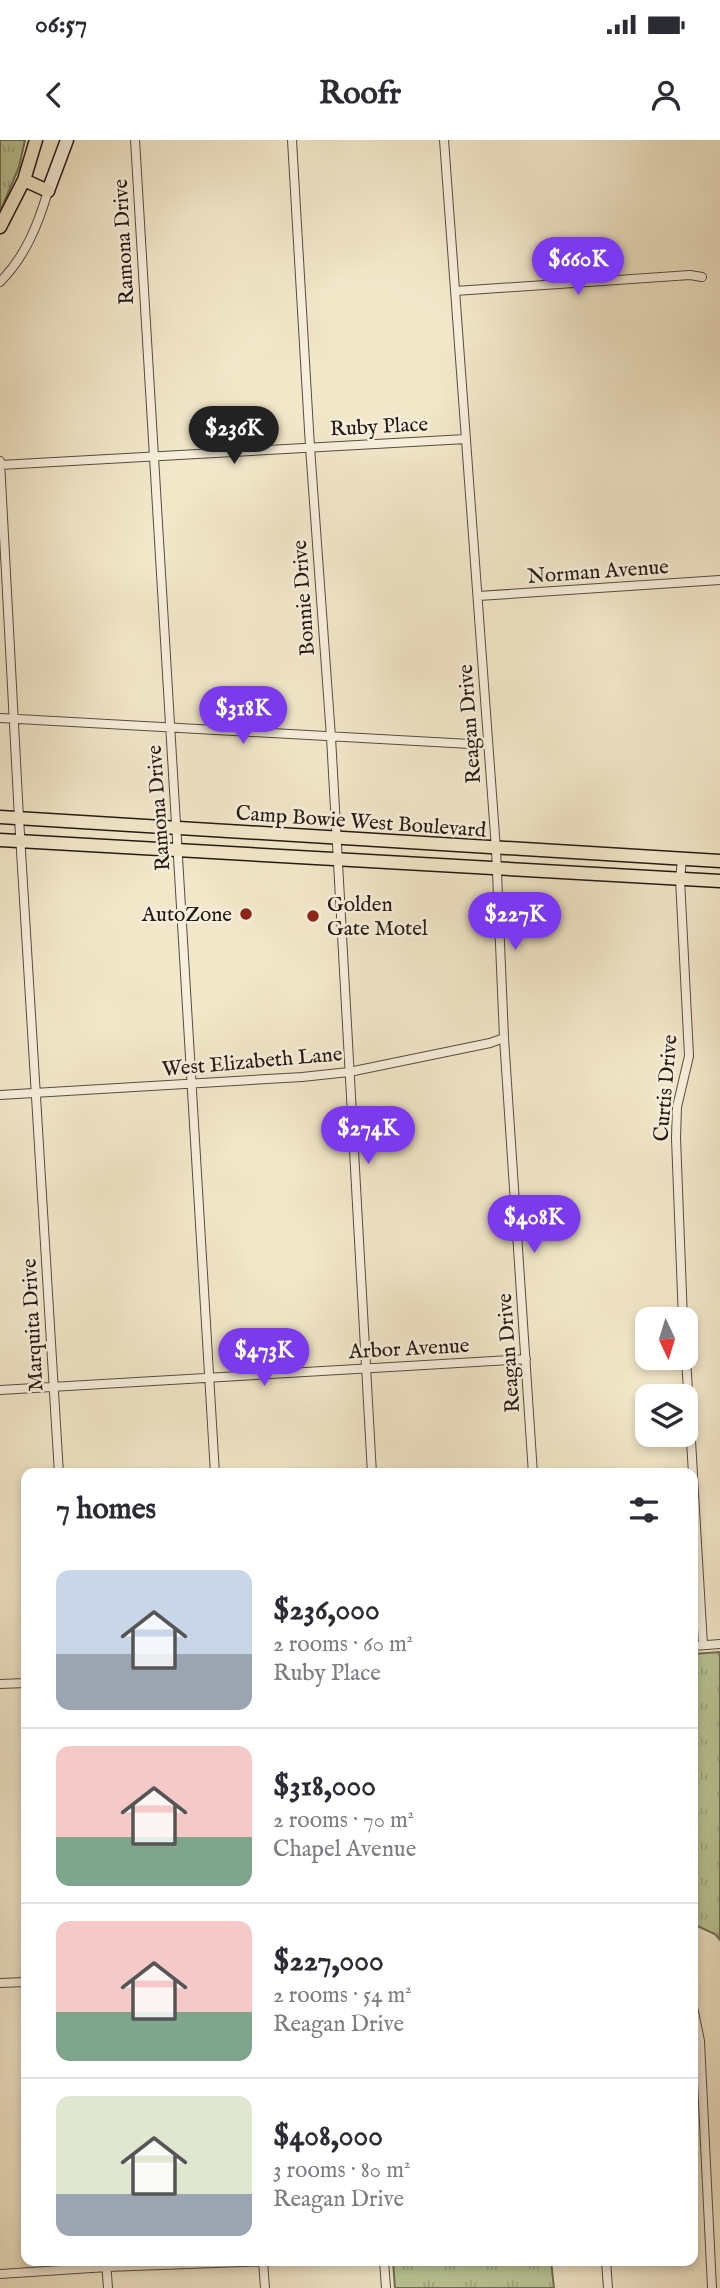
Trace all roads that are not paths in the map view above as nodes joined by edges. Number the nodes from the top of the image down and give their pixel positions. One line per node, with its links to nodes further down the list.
1 (36, 140): 6 (main road)
2 (67, 140): 7 (street)
3 (135, 140): 14 (street, Ramona Drive)
4 (292, 140): 13 (street, Bonnie Drive)
5 (444, 140): 11 (street, Reagan Drive)
6 (24, 180): 7 (main road); 8 (main road)
7 (48, 191): 10 (street)
8 (0, 227)
9 (702, 277): 11 (street)
10 (0, 282)
11 (455, 291): 12 (street, Reagan Drive)
12 (466, 439): 13 (street, Ruby Place); 17 (street, Reagan Drive)
13 (310, 447): 14 (street, Ruby Place); 21 (street, Bonnie Drive)
14 (154, 457): 15 (street, Ruby Place); 20 (street, Ramona Drive)
15 (0, 464): 19 (street, Marquita Drive)
16 (720, 580): 17 (street, Norman Avenue)
17 (478, 596): 22 (street, Reagan Drive)
18 (0, 718): 19 (street)
19 (14, 719): 20 (street); 24 (street, Marquita Drive)
20 (170, 728): 21 (street); 25 (street, Ramona Drive)
21 (331, 737): 22 (street); 26 (street, Bonnie Drive)
22 (488, 745): 29 (street, Reagan Drive)
23 (0, 817): 24 (main road, Camp Bowie West Boulevard)
24 (19, 818): 25 (main road, Camp Bowie West Boulevard); 28 (street, Marquita Drive)
25 (177, 830): 26 (main road, Camp Bowie West Boulevard); 30 (street, Ramona Drive)
26 (336, 838): 29 (main road, Camp Bowie West Boulevard); 32 (street, Bonnie Drive)
27 (0, 840): 28 (main road, Camp Bowie West Boulevard)
28 (21, 841): 30 (main road, Camp Bowie West Boulevard); 40 (street, Marquita Drive)
29 (496, 849): 31 (main road, Camp Bowie West Boulevard); 34 (street, Reagan Drive)
30 (178, 852): 32 (main road, Camp Bowie West Boulevard); 39 (street, Ramona Drive)
31 (682, 860): 33 (main road, Camp Bowie West Boulevard); 35 (street, Curtis Drive)
32 (337, 861): 34 (main road, Camp Bowie West Boulevard); 38 (street, Bonnie Drive)
33 (720, 861)
34 (496, 868): 35 (main road, Camp Bowie West Boulevard); 37 (street, Reagan Drive)
35 (680, 879): 36 (main road, Camp Bowie West Boulevard); 42 (street, Curtis Drive)
36 (720, 881)
37 (504, 1038): 38 (street, West Elizabeth Lane); 43 (street, Reagan Drive)
38 (349, 1072): 39 (street, West Elizabeth Lane); 44 (street, Bonnie Drive)
39 (192, 1084): 40 (street, West Elizabeth Lane); 46 (street, Ramona Drive)
40 (37, 1093): 41 (street, West Elizabeth Lane); 47 (street, Marquita Drive)
41 (0, 1096)
42 (683, 1307)
43 (526, 1359): 44 (street, Arbor Avenue); 52 (street, Reagan Drive)
44 (365, 1367): 46 (street, Arbor Avenue); 51 (street, Bonnie Drive)
45 (686, 1370): 53 (street)
46 (208, 1376): 47 (street, Arbor Avenue); 50 (street, Ramona Drive)
47 (53, 1387): 48 (street, Arbor Avenue); 49 (street, Marquita Drive)
48 (0, 1390)
49 (60, 1468)
50 (215, 1468)
51 (372, 1468)
52 (533, 1468)
53 (693, 1468)
54 (698, 1560): 56 (street)
55 (720, 1644): 56 (street)
56 (703, 1645): 57 (street)
57 (698, 1646)
58 (21, 1683): 59 (street)
59 (0, 1684)
60 (21, 1982): 61 (street)
61 (0, 1983)
62 (698, 2031): 73 (street)
63 (85, 2266): 68 (street)
64 (106, 2266): 69 (street)
65 (264, 2266): 70 (street)
66 (384, 2266): 71 (street)
67 (606, 2266): 72 (street)
68 (0, 2274)
69 (108, 2288)
70 (265, 2288)
71 (386, 2288)
72 (608, 2288)
73 (712, 2288)

